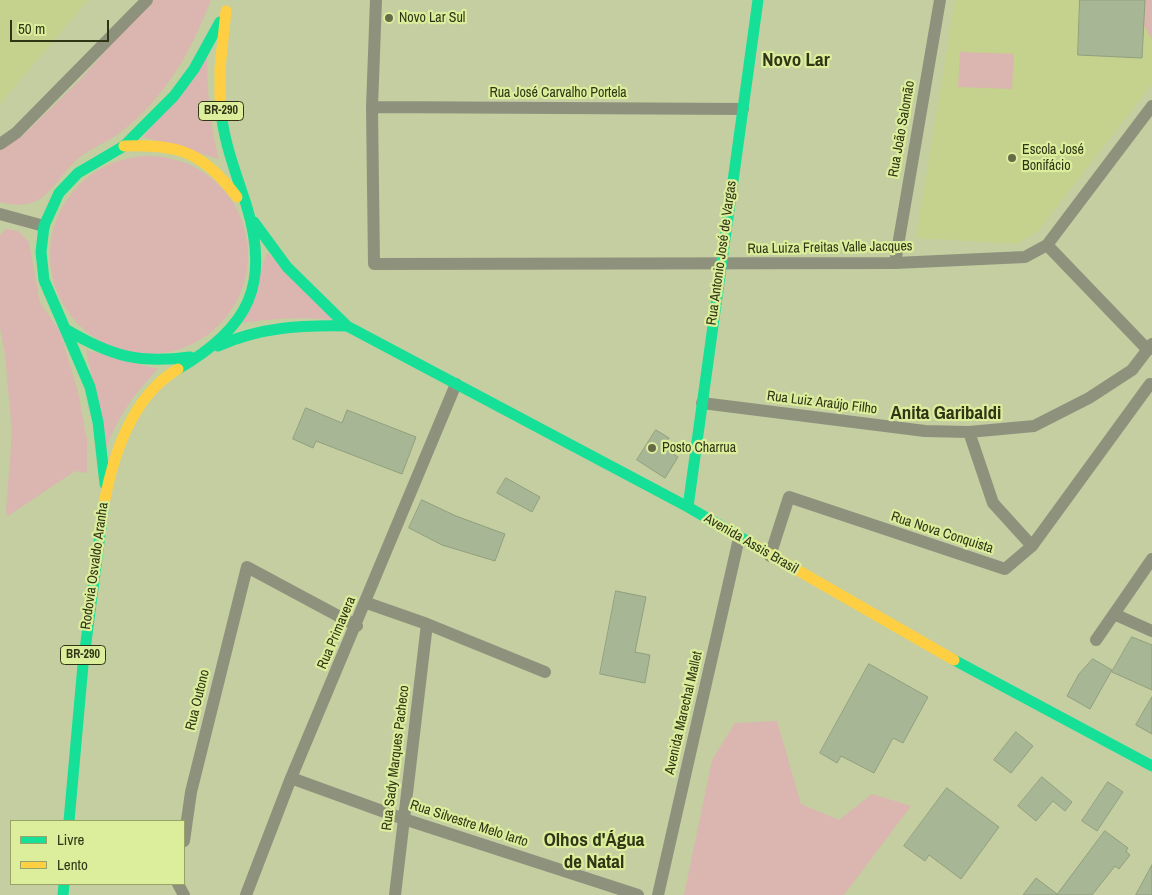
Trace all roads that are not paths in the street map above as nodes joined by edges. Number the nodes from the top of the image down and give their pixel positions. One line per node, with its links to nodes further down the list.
1 (147, 0): 9 (street)
2 (376, 0): 7 (street)
3 (758, 0): 8 (main road, Rua Antonio José de Vargas)
4 (940, 0): 16 (street, Rua João Salomão)
5 (228, 5): 10 (main road, BR-290); 11 (main road, BR-290)
6 (1152, 106): 14 (street)
7 (372, 107): 8 (street, Rua José Carvalho Portela); 15 (street, Rua Luiza Freitas Valle Jacques)
8 (743, 109): 15 (main road, Rua Antonio José de Vargas)
9 (0, 144)
10 (124, 146): 11 (main road, Avenida Assis Brasil); 13 (main road, BR-290)
11 (246, 209): 17 (main road, Avenida Assis Brasil); 20 (main road, BR-290)
12 (0, 214): 13 (street)
13 (44, 226): 18 (main road, BR-290)
14 (1047, 245): 16 (street, Rua Luiza Freitas Valle Jacques); 19 (street)
15 (720, 263): 16 (street, Rua Luiza Freitas Valle Jacques); 24 (main road, Rua Antonio José de Vargas)
16 (894, 263)
17 (347, 326): 20 (main road, Avenida Assis Brasil); 22 (main road, Avenida Assis Brasil)
18 (67, 330): 20 (main road); 26 (main road, BR-290)
19 (1150, 347): 21 (street, Rua Luiz Araújo Filho)
20 (199, 356): 26 (main road, BR-290)
21 (1132, 370): 23 (street); 25 (street, Rua Luiz Araújo Filho)
22 (456, 384): 27 (main road, Avenida Assis Brasil); 32 (street, Rua Primavera)
23 (1151, 384): 29 (street, Rua Nova Conquista)
24 (702, 403): 25 (street, Rua Luiz Araújo Filho); 27 (main road, Rua Antonio José de Vargas)
25 (969, 432): 29 (street)
26 (106, 490): 42 (main road, Rodovia Osvaldo Aranha / BR-290)
27 (688, 507): 28 (main road, Avenida Assis Brasil)
28 (739, 538): 30 (main road, Avenida Assis Brasil); 47 (street, Avenida Marechal Mallet)
29 (1032, 546): 30 (street, Rua Nova Conquista)
30 (770, 556): 39 (main road, Avenida Assis Brasil)
31 (1152, 559): 33 (street)
32 (367, 603): 34 (street); 35 (street, Rua Primavera)
33 (1114, 614): 36 (street); 37 (street)
34 (427, 624): 38 (street); 41 (street, Rua Sady Marques Pacheco)
35 (357, 626): 40 (street, Rua Primavera); 43 (street, Rua Outono)
36 (1152, 631)
37 (1096, 640)
38 (545, 672)
39 (1152, 766)
40 (292, 778): 41 (street, Rua Silvestre Melo Iarto); 44 (street, Rua Primavera)
41 (404, 819): 45 (street, Rua Sady Marques Pacheco); 46 (street, Rua Silvestre Melo Iarto)
42 (69, 820)
43 (185, 834)
44 (246, 895)
45 (395, 895)
46 (638, 895)
47 (658, 895)

